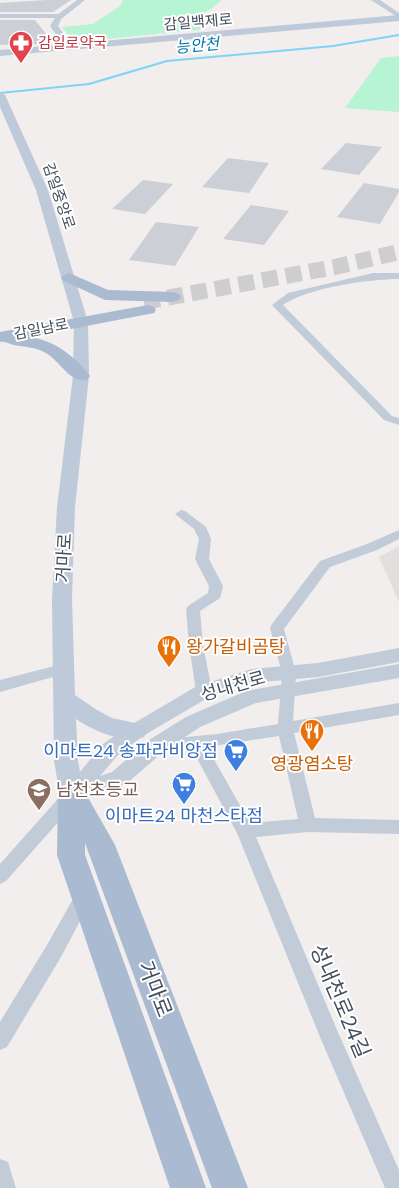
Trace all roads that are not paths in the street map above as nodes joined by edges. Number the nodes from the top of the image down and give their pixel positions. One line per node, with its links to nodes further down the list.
1 (81, 0): 4 (street)
2 (376, 0): 5 (street)
3 (0, 16): 4 (street)
4 (59, 16): 6 (street)
5 (399, 17): 6 (main road, 감일백제로)
6 (69, 47): 7 (main road, 감일백제로)
7 (0, 53)
8 (1, 97): 10 (main road, 감일중앙로)
9 (399, 276): 17 (street)
10 (69, 278): 11 (main road); 13 (main road, 감일중앙로)
11 (173, 296)
12 (146, 306): 13 (main road)
13 (80, 316): 14 (main road, 감일남로); 15 (main road, 감일남로); 16 (main road, 거마로)
14 (0, 325)
15 (0, 338): 16 (main road)
16 (81, 376): 21 (main road, 거마로)
17 (399, 422)
18 (180, 514): 25 (street)
19 (399, 534): 23 (street)
20 (399, 655): 23 (street, 성내천로)
21 (62, 669): 24 (street); 26 (main road, 거마로)
22 (399, 671): 23 (street, 성내천로)
23 (288, 681): 25 (street, 성내천로); 28 (street); 31 (street, 성내천로)
24 (0, 686)
25 (204, 690): 29 (street, 성내천로)
26 (63, 698): 29 (main road); 32 (main road, 거마로)
27 (399, 710): 28 (street)
28 (285, 729): 30 (street); 33 (street)
29 (136, 731): 32 (street, 성내천로)
30 (197, 743): 31 (street); 35 (street, 성내천로24길)
31 (156, 746): 32 (street, 성내천로)
32 (72, 795): 36 (street, 성내천로); 37 (main road, 거마로); 42 (main road, 거마로)
33 (308, 825): 34 (street); 35 (street)
34 (399, 827)
35 (246, 831): 43 (street, 성내천로24길)
36 (0, 876)
37 (85, 894): 38 (street); 41 (main road, 거마로)
38 (0, 1040)
39 (0, 1170): 40 (street)
40 (5, 1188)
41 (188, 1188)
42 (230, 1188)
43 (396, 1188)

